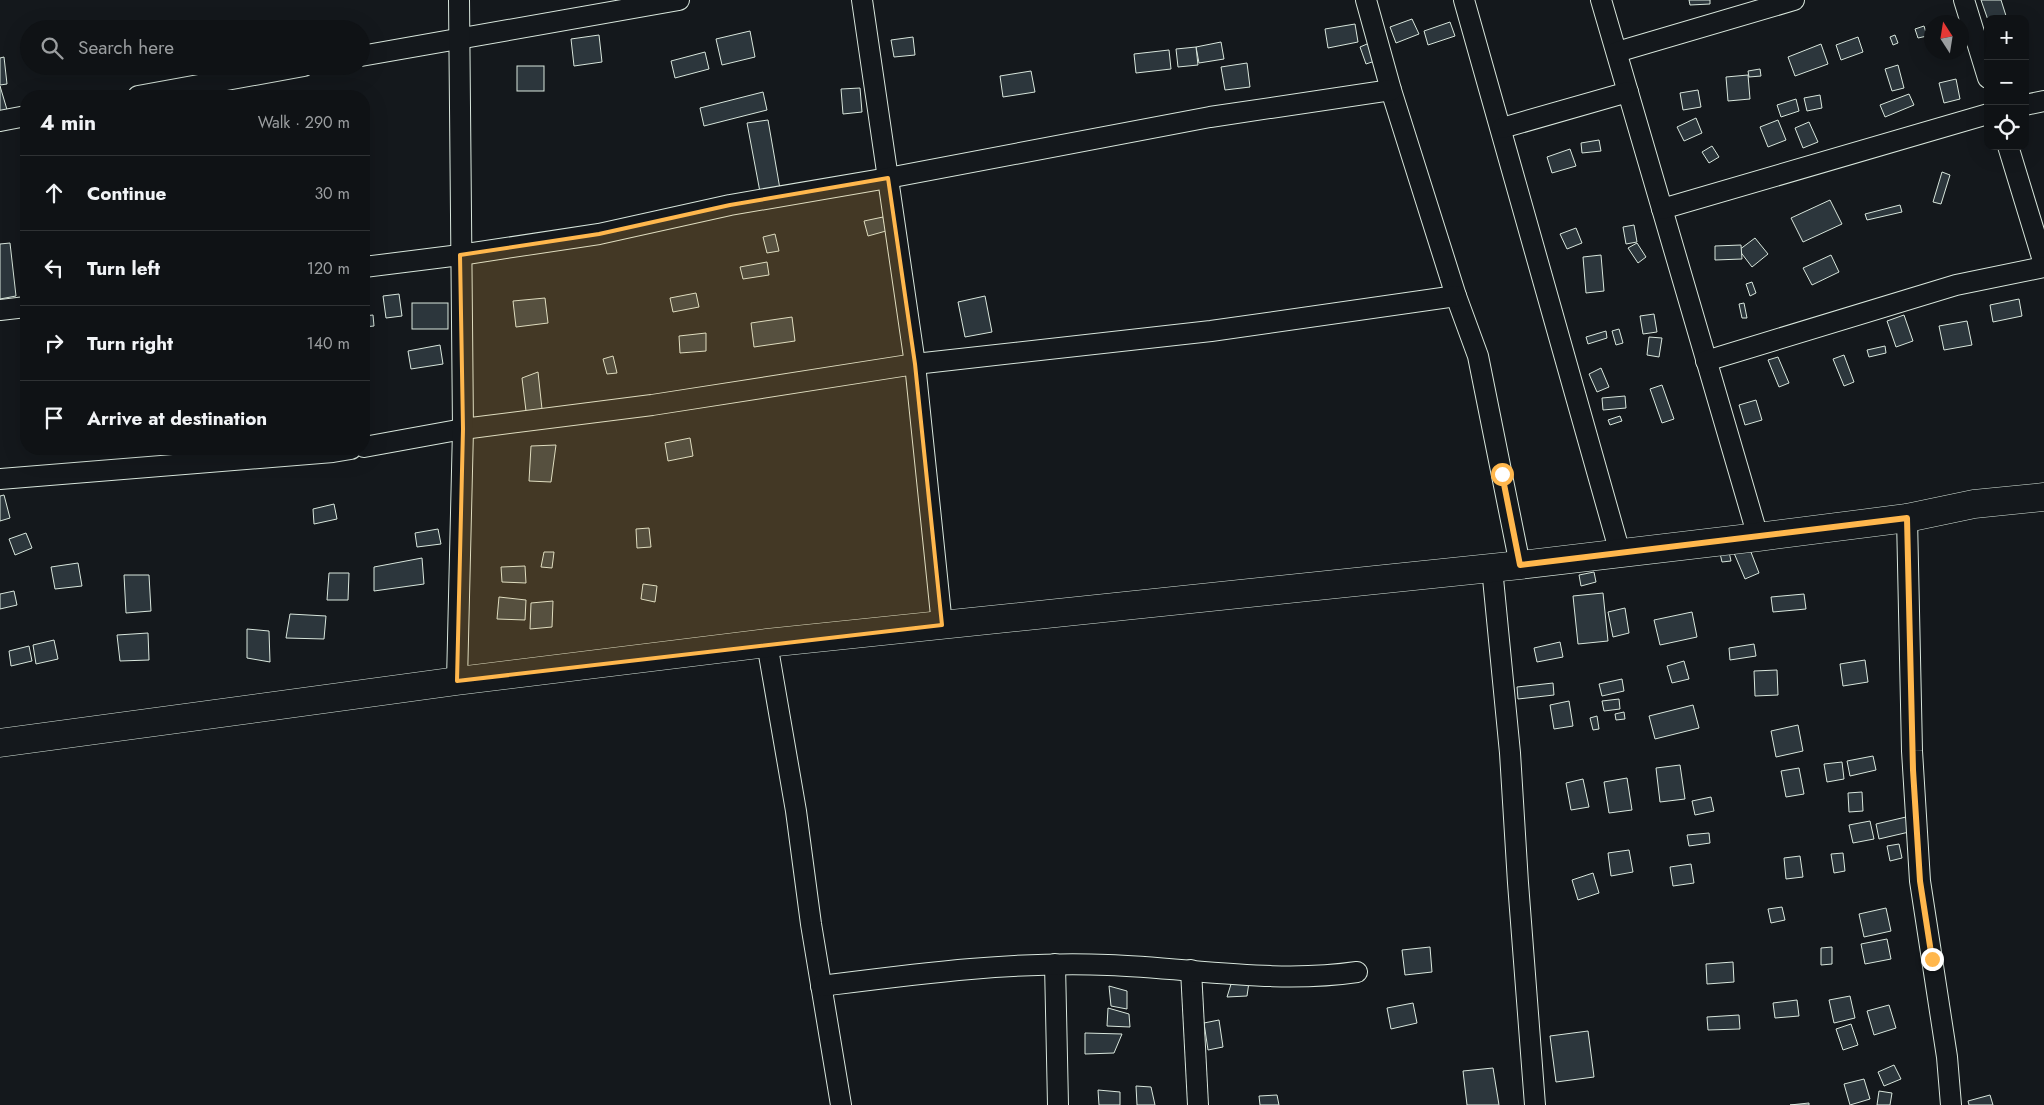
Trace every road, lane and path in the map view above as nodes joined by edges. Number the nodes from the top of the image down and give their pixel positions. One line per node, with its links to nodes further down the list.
1 (459, 0): 9 (street)
2 (679, 0): 9 (street)
3 (862, 0): 24 (street)
4 (1366, 0): 15 (street)
5 (1464, 0): 22 (street)
6 (1601, 0): 10 (street)
7 (1794, 0): 10 (street)
8 (1964, 0): 12 (street)
9 (459, 38): 11 (street); 26 (street)
10 (1616, 52): 16 (street)
11 (370, 54)
12 (1984, 65)
13 (254, 75): 14 (street)
14 (171, 90)
15 (1391, 90): 24 (street); 29 (street)
16 (1628, 92): 22 (street); 25 (street)
17 (2044, 101): 18 (street)
18 (2029, 104)
19 (1984, 115): 25 (street)
20 (20, 117): 21 (street)
21 (0, 121)
22 (1502, 128): 41 (street)
23 (2009, 150): 28 (street)
24 (888, 178): 26 (street); 33 (street)
25 (1662, 209): 32 (street)
26 (460, 255): 27 (street); 34 (street)
27 (370, 266)
28 (2044, 266): 32 (street)
29 (1456, 296): 33 (street); 42 (street)
30 (20, 308): 31 (street)
31 (0, 310)
32 (1706, 361): 40 (street)
33 (915, 364): 34 (street); 44 (street)
34 (462, 430): 35 (street); 46 (street)
35 (370, 445)
36 (296, 455): 37 (street)
37 (0, 479)
38 (2044, 497): 39 (main road)
39 (1907, 518): 40 (main road); 56 (street)
40 (1758, 537): 41 (main road)
41 (1620, 553): 42 (main road)
42 (1520, 565): 43 (main road)
43 (1492, 568): 44 (main road); 55 (street)
44 (942, 625): 45 (main road)
45 (768, 643): 46 (main road); 51 (street)
46 (458, 681): 47 (main road)
47 (0, 743)
48 (1055, 964): 49 (street); 51 (street); 53 (street)
49 (1190, 970): 50 (street); 54 (street)
50 (1357, 972)
51 (821, 986): 52 (street)
52 (841, 1105)
53 (1058, 1105)
54 (1198, 1105)
55 (1535, 1105)
56 (1951, 1105)

